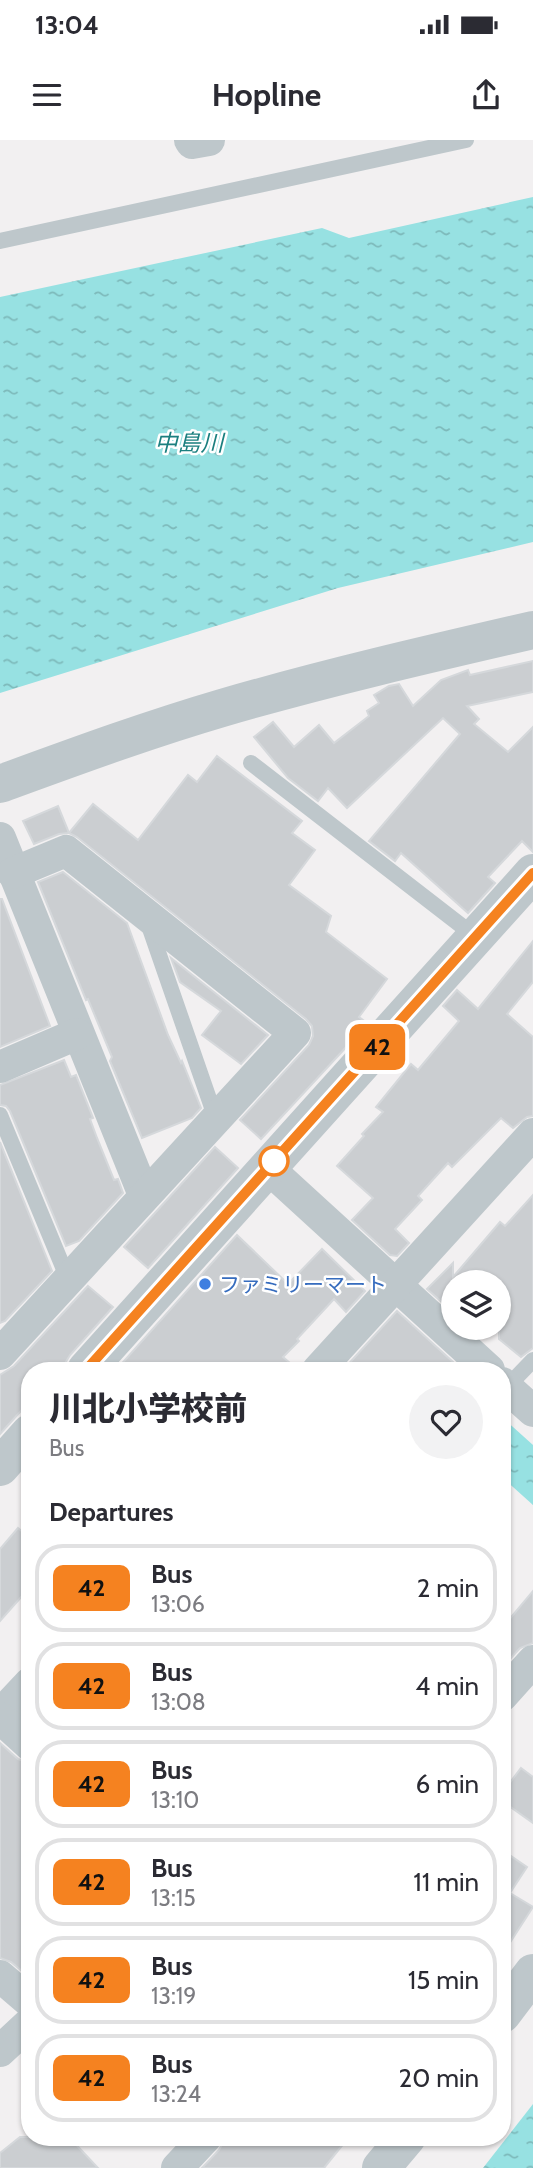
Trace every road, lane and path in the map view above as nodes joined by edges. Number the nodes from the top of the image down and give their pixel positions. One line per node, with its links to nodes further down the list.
1 (190, 140): 2 (street)
2 (209, 140)
3 (466, 140): 4 (lane)
4 (0, 241)
5 (533, 630): 7 (street)
6 (251, 763): 12 (lane)
7 (0, 784)
8 (0, 838): 10 (street)
9 (533, 873): 12 (street)
10 (7, 876): 11 (street); 13 (street)
11 (145, 914): 16 (lane); 16 (street)
12 (476, 937): 18 (street)
13 (77, 1034): 14 (street); 19 (street)
14 (0, 1067)
15 (0, 1115): 20 (lane)
16 (216, 1119): 19 (street)
17 (533, 1134): 21 (street)
18 (268, 1168): 21 (street); 24 (street)
19 (144, 1195): 20 (street)
20 (68, 1279): 22 (street)
21 (397, 1286): 25 (street); 26 (street)
22 (0, 1354)
23 (533, 1360): 27 (lane)
24 (93, 1362)
25 (326, 1362)
26 (479, 1362)
27 (511, 1373)
28 (511, 1391): 29 (street)
29 (533, 1411)
30 (21, 1443): 31 (street)
31 (0, 1467)
32 (533, 1661): 33 (street)
33 (511, 1686)
34 (21, 1693): 35 (street)
35 (0, 1717): 36 (street)
36 (21, 1737)
37 (533, 1973): 40 (street)
38 (0, 1976): 39 (street)
39 (21, 1994)
40 (511, 2002)
41 (21, 2031): 42 (street)
42 (0, 2051)
43 (198, 2146): 45 (street)
44 (400, 2146): 46 (street)
45 (177, 2168)
46 (382, 2168)

